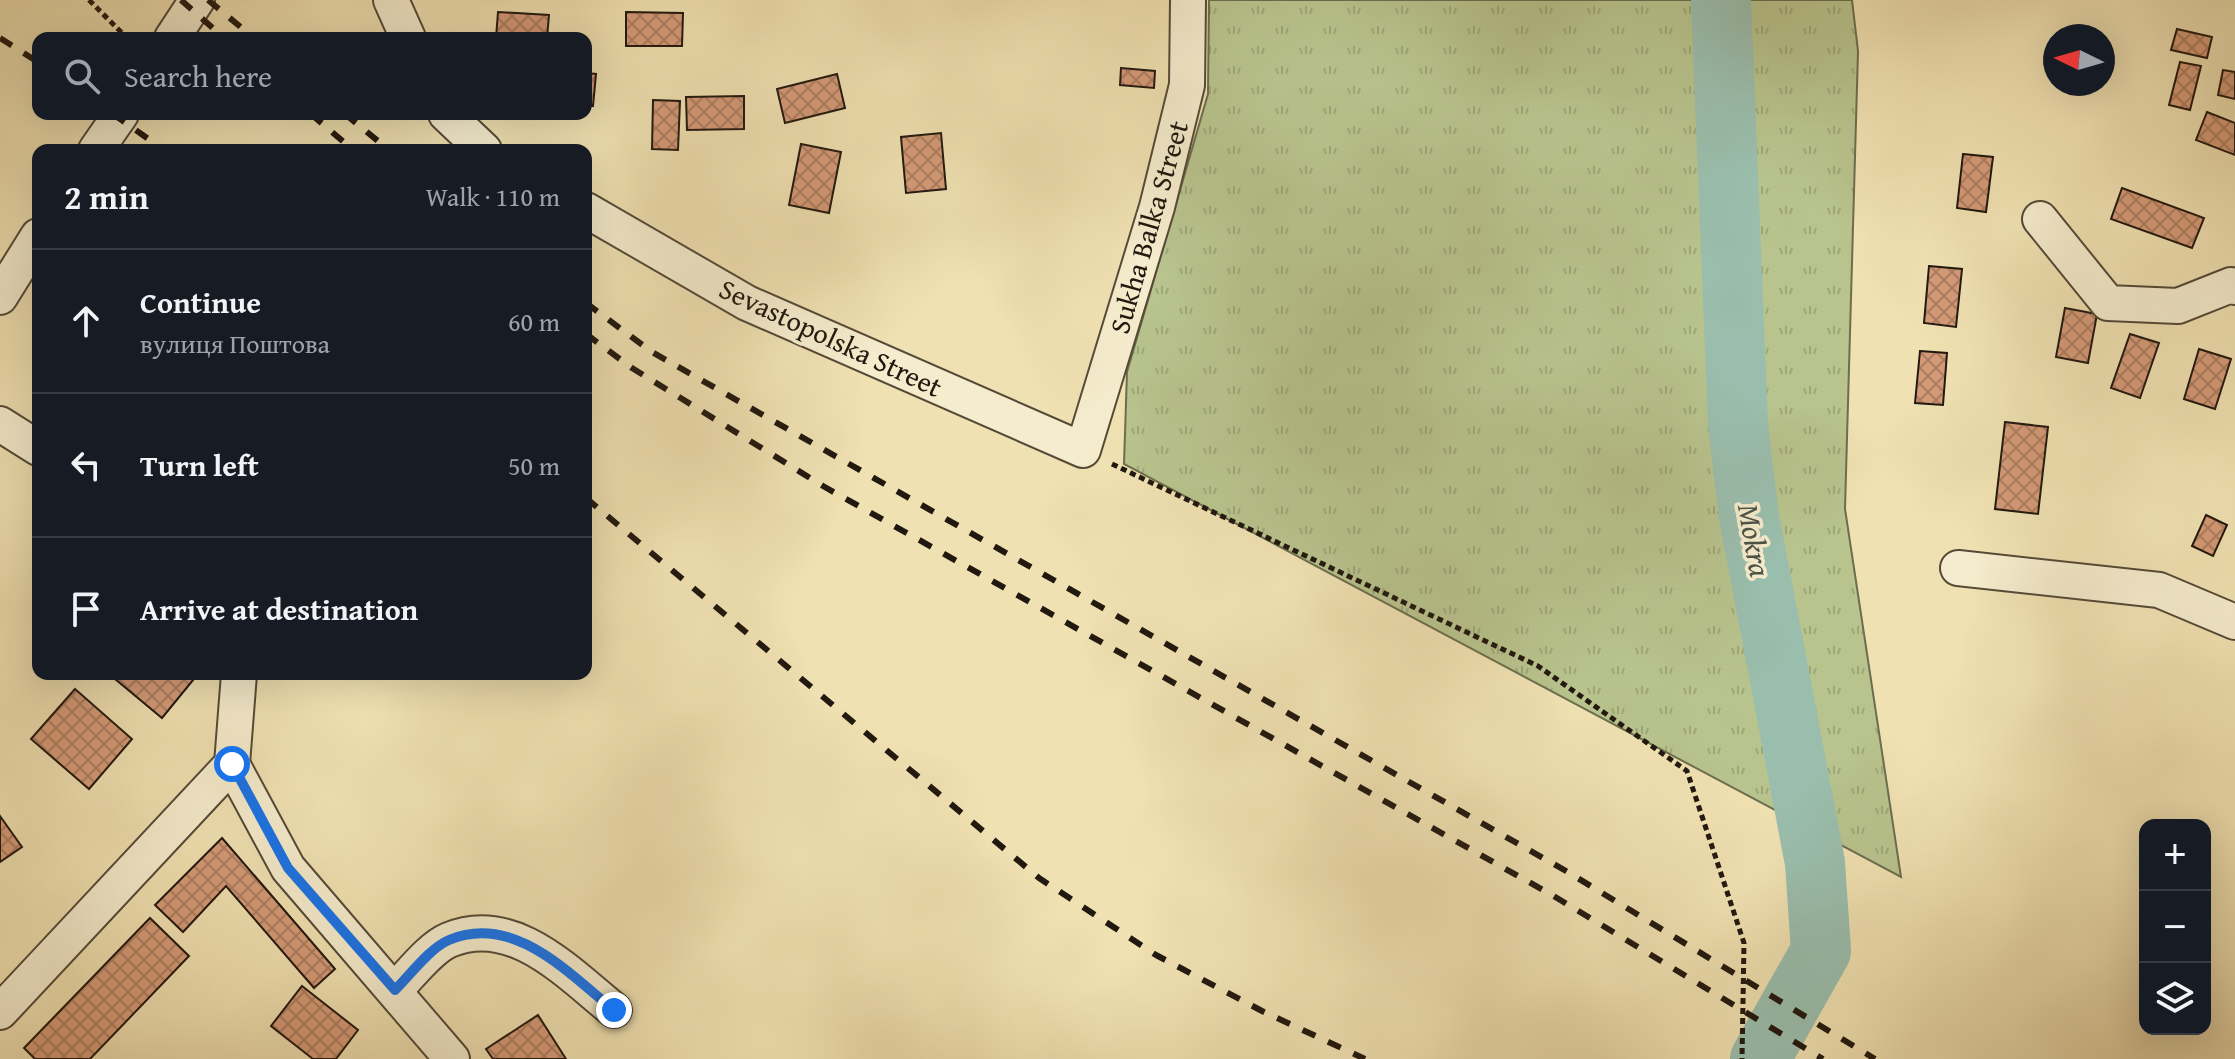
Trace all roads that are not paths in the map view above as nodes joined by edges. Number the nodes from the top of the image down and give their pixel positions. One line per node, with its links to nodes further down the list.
1 (197, 0): 4 (street)
2 (391, 0): 5 (street)
3 (1188, 0): 17 (street, Sukha Balka Street)
4 (176, 32)
5 (405, 32)
6 (117, 120): 8 (street)
7 (452, 120): 9 (street)
8 (100, 144)
9 (478, 144)
10 (592, 213): 17 (street, Sevastopolska Street)
11 (2040, 219): 13 (street)
12 (32, 246): 14 (street)
13 (2234, 283)
14 (0, 297)
15 (0, 424): 16 (street)
16 (32, 444)
17 (1083, 450)
18 (1958, 568): 19 (street)
19 (2235, 622)
20 (239, 680): 21 (street)
21 (232, 764): 22 (street); 24 (street)
22 (395, 990): 23 (street); 25 (street)
23 (614, 1010)
24 (0, 1012)
25 (452, 1059)

